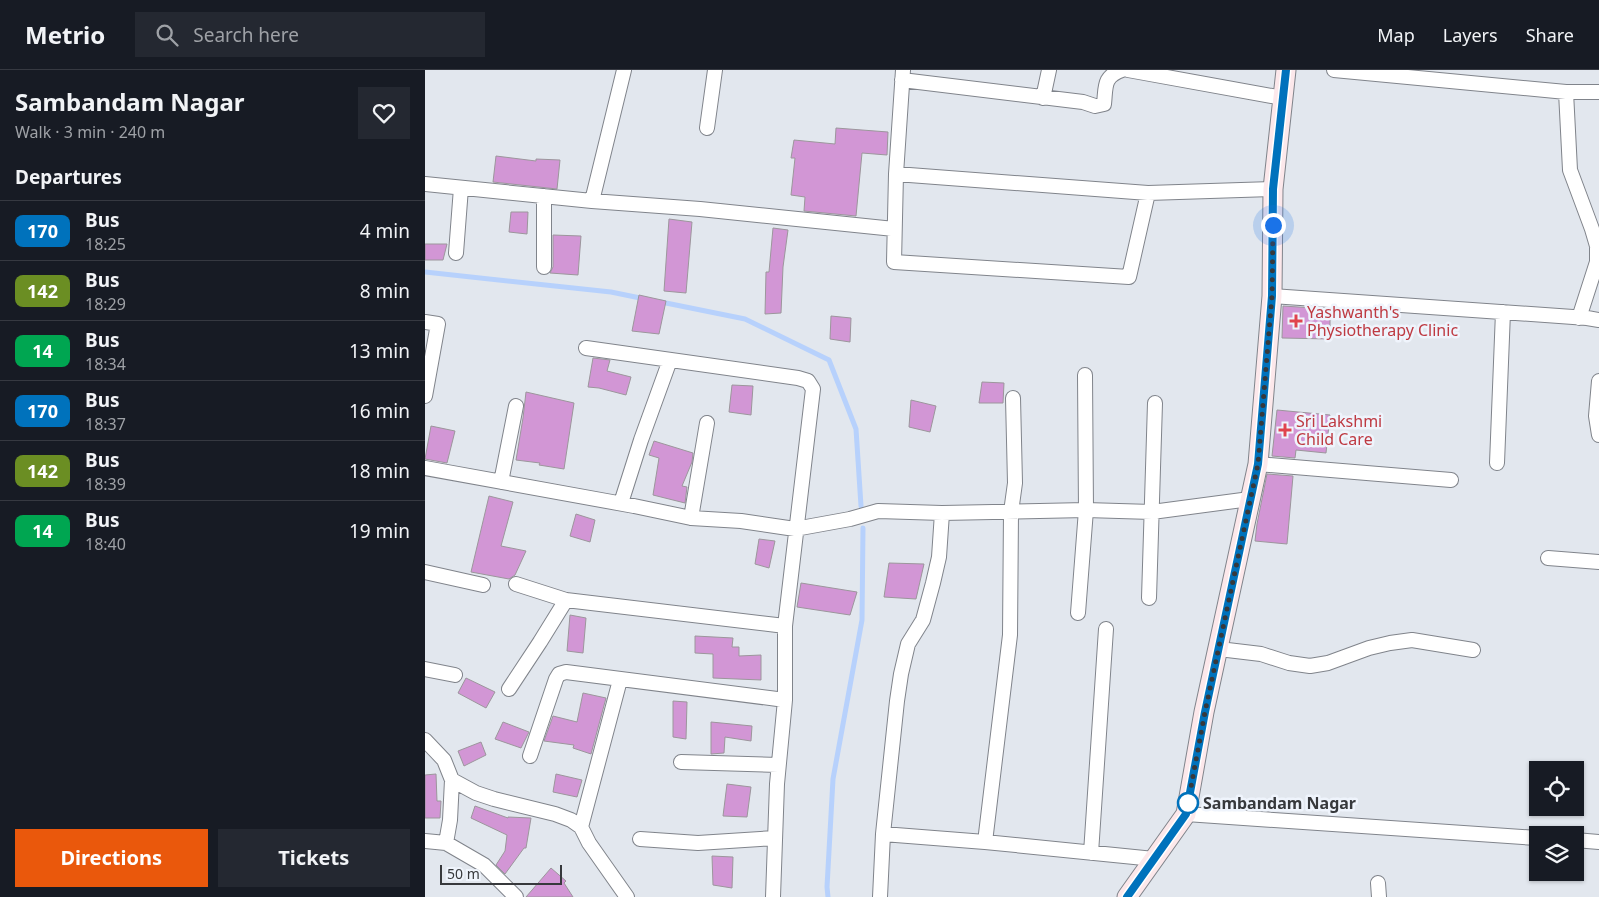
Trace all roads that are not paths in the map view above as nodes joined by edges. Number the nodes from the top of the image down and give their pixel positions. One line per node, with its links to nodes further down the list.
1 (623, 70): 20 (street)
2 (715, 70): 13 (street)
3 (1049, 70): 11 (street)
4 (1122, 70): 11 (street)
5 (1128, 70): 12 (street)
6 (1286, 70): 12 (street)
7 (1335, 70): 9 (street)
8 (903, 75): 11 (street); 14 (street)
9 (1566, 92): 10 (street); 26 (street)
10 (1599, 92)
11 (1043, 98)
12 (1283, 98): 17 (street)
13 (707, 128)
14 (895, 174): 18 (street); 21 (street)
15 (425, 184): 16 (street)
16 (461, 188): 19 (street); 22 (street)
17 (1273, 189): 18 (street); 24 (street)
18 (1147, 193): 21 (street)
19 (544, 196): 20 (street); 23 (street)
20 (592, 201): 21 (street)
21 (894, 230)
22 (456, 253)
23 (544, 267)
24 (1272, 296): 25 (street); 39 (street)
25 (1503, 312): 26 (street); 38 (street)
26 (1588, 319)
27 (425, 322): 32 (street)
28 (586, 348): 29 (street)
29 (670, 360): 44 (street); 50 (street)
30 (1085, 375): 45 (street)
31 (1599, 381): 37 (street)
32 (425, 396)
33 (1013, 398): 46 (street)
34 (1155, 403): 47 (street)
35 (516, 406): 42 (street)
36 (707, 423): 49 (street)
37 (1599, 435)
38 (1497, 463)
39 (1258, 464): 41 (street); 43 (street)
40 (425, 468): 42 (street)
41 (1451, 480)
42 (501, 482): 44 (street)
43 (1249, 499): 47 (street); 61 (street)
44 (621, 503): 49 (street)
45 (1086, 510): 46 (street); 47 (street); 58 (street)
46 (1011, 512): 48 (street); 81 (street)
47 (1152, 512): 56 (street)
48 (942, 513): 50 (street); 75 (street)
49 (691, 518): 50 (street)
50 (795, 529): 59 (street)
51 (1548, 558): 52 (street)
52 (1599, 562)
53 (425, 572): 55 (street)
54 (516, 584): 57 (street)
55 (483, 585)
56 (1149, 598)
57 (566, 600): 59 (street); 66 (street)
58 (1078, 613)
59 (785, 626): 67 (street)
60 (1106, 629): 84 (street)
61 (1219, 649): 62 (street); 73 (street)
62 (1473, 650)
63 (425, 669): 64 (street)
64 (455, 675)
65 (620, 680): 67 (street); 69 (street); 74 (street)
66 (509, 688)
67 (785, 700): 71 (street)
68 (425, 740): 72 (street)
69 (530, 756)
70 (681, 762): 71 (street)
71 (778, 765): 77 (street)
72 (452, 780): 74 (street); 83 (street)
73 (1186, 814): 76 (street); 85 (street)
74 (581, 827): 88 (street)
75 (883, 834): 81 (street); 90 (street)
76 (1529, 837)
77 (775, 838): 78 (street); 89 (street)
78 (640, 839)
79 (425, 841): 83 (street)
80 (1584, 841): 82 (street)
81 (985, 842): 84 (street)
82 (1599, 842)
83 (446, 843): 87 (street)
84 (1091, 852): 85 (street)
85 (1154, 859): 91 (street)
86 (1378, 883): 92 (street)
87 (515, 897)
88 (627, 897)
89 (773, 897)
90 (880, 897)
91 (1127, 897)
92 (1379, 897)

